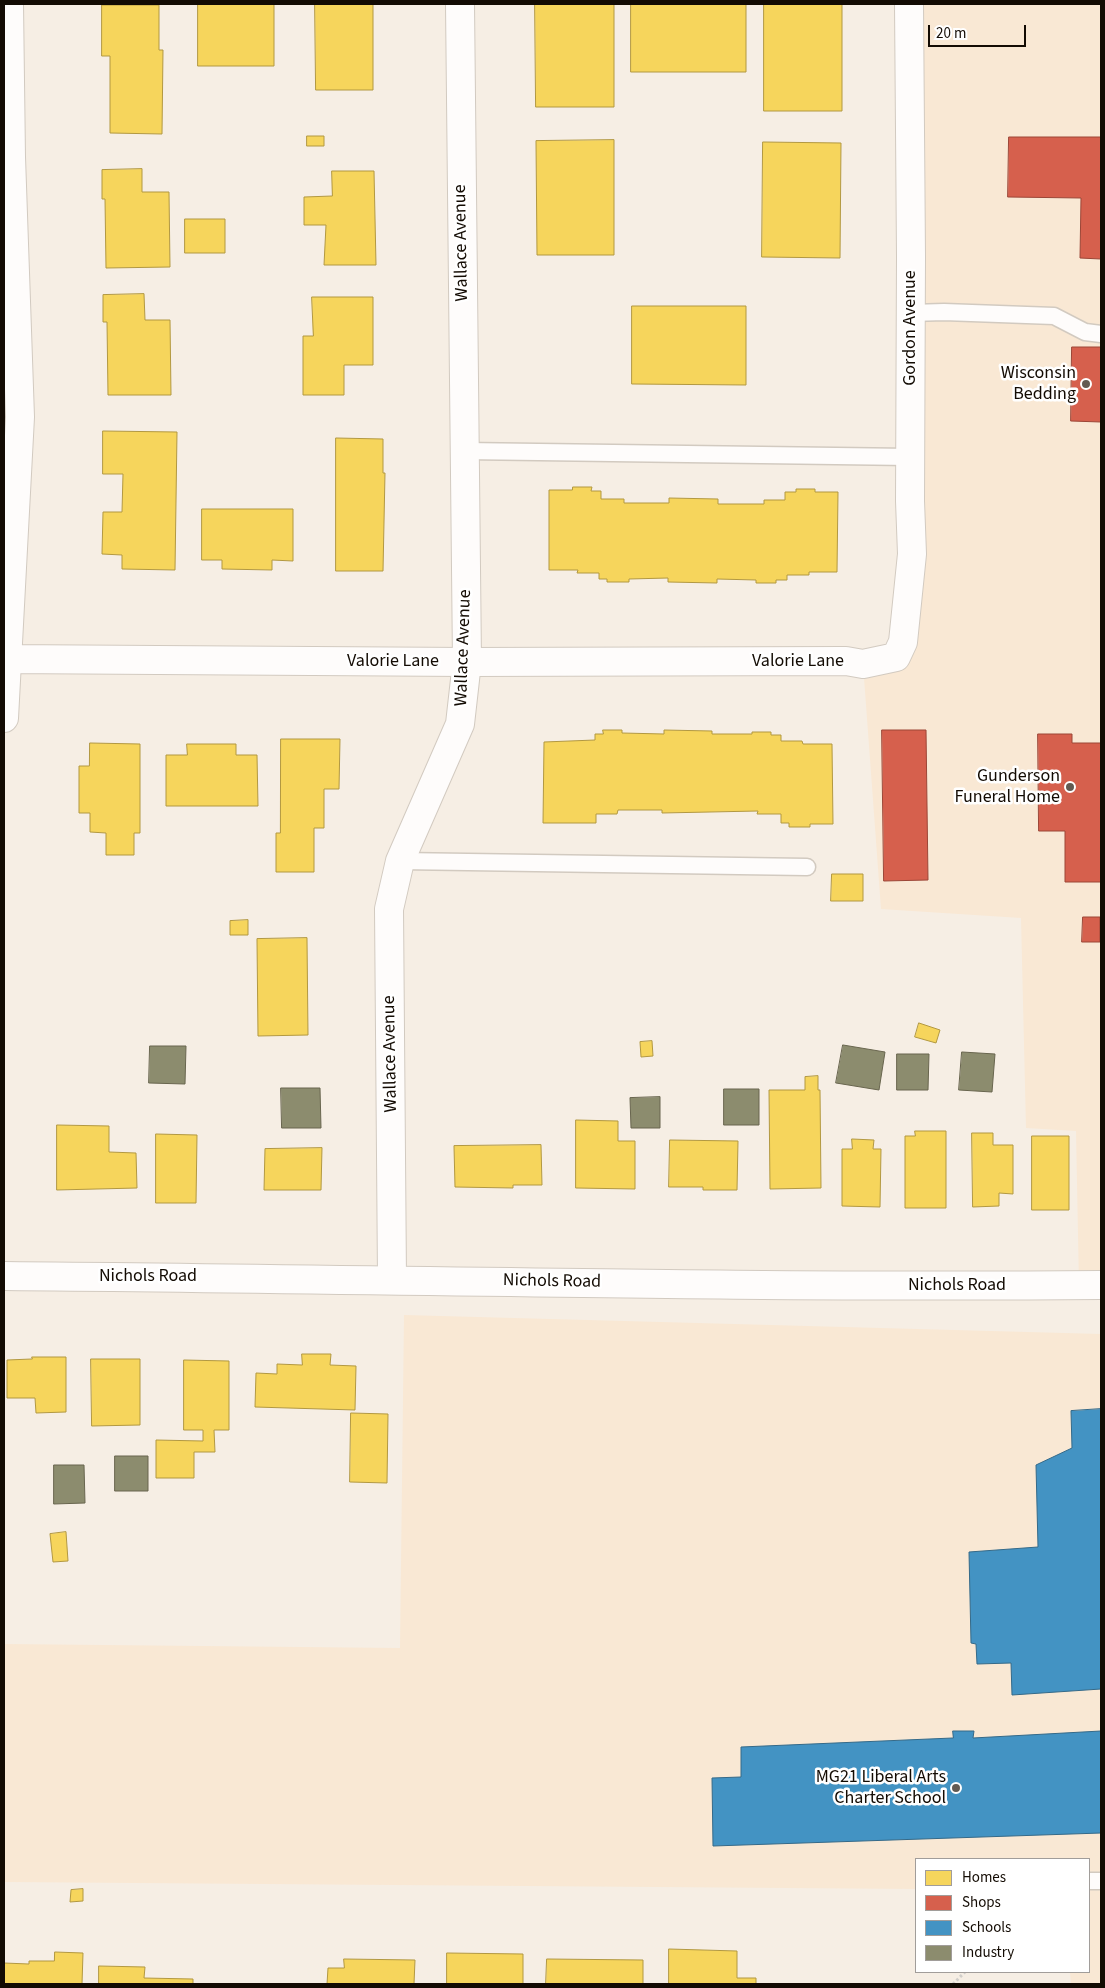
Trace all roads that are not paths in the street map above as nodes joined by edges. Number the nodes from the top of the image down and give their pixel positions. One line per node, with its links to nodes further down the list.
1 (9, 4): 9 (street)
2 (460, 4): 6 (street, Wallace Avenue)
3 (909, 4): 4 (street, Gordon Avenue)
4 (911, 313): 5 (lane); 7 (street, Gordon Avenue)
5 (1101, 334)
6 (464, 452): 7 (lane); 10 (street, Wallace Avenue)
7 (910, 457): 8 (street, Gordon Avenue)
8 (899, 652): 10 (street, Valorie Lane)
9 (5, 659): 10 (street, Valorie Lane); 11 (street)
10 (467, 662): 12 (street, Wallace Avenue)
11 (4, 718)
12 (400, 861): 13 (lane); 15 (street, Wallace Avenue)
13 (807, 867)
14 (4, 1276): 15 (street, Nichols Road)
15 (392, 1279): 16 (street, Nichols Road)
16 (1101, 1286)

